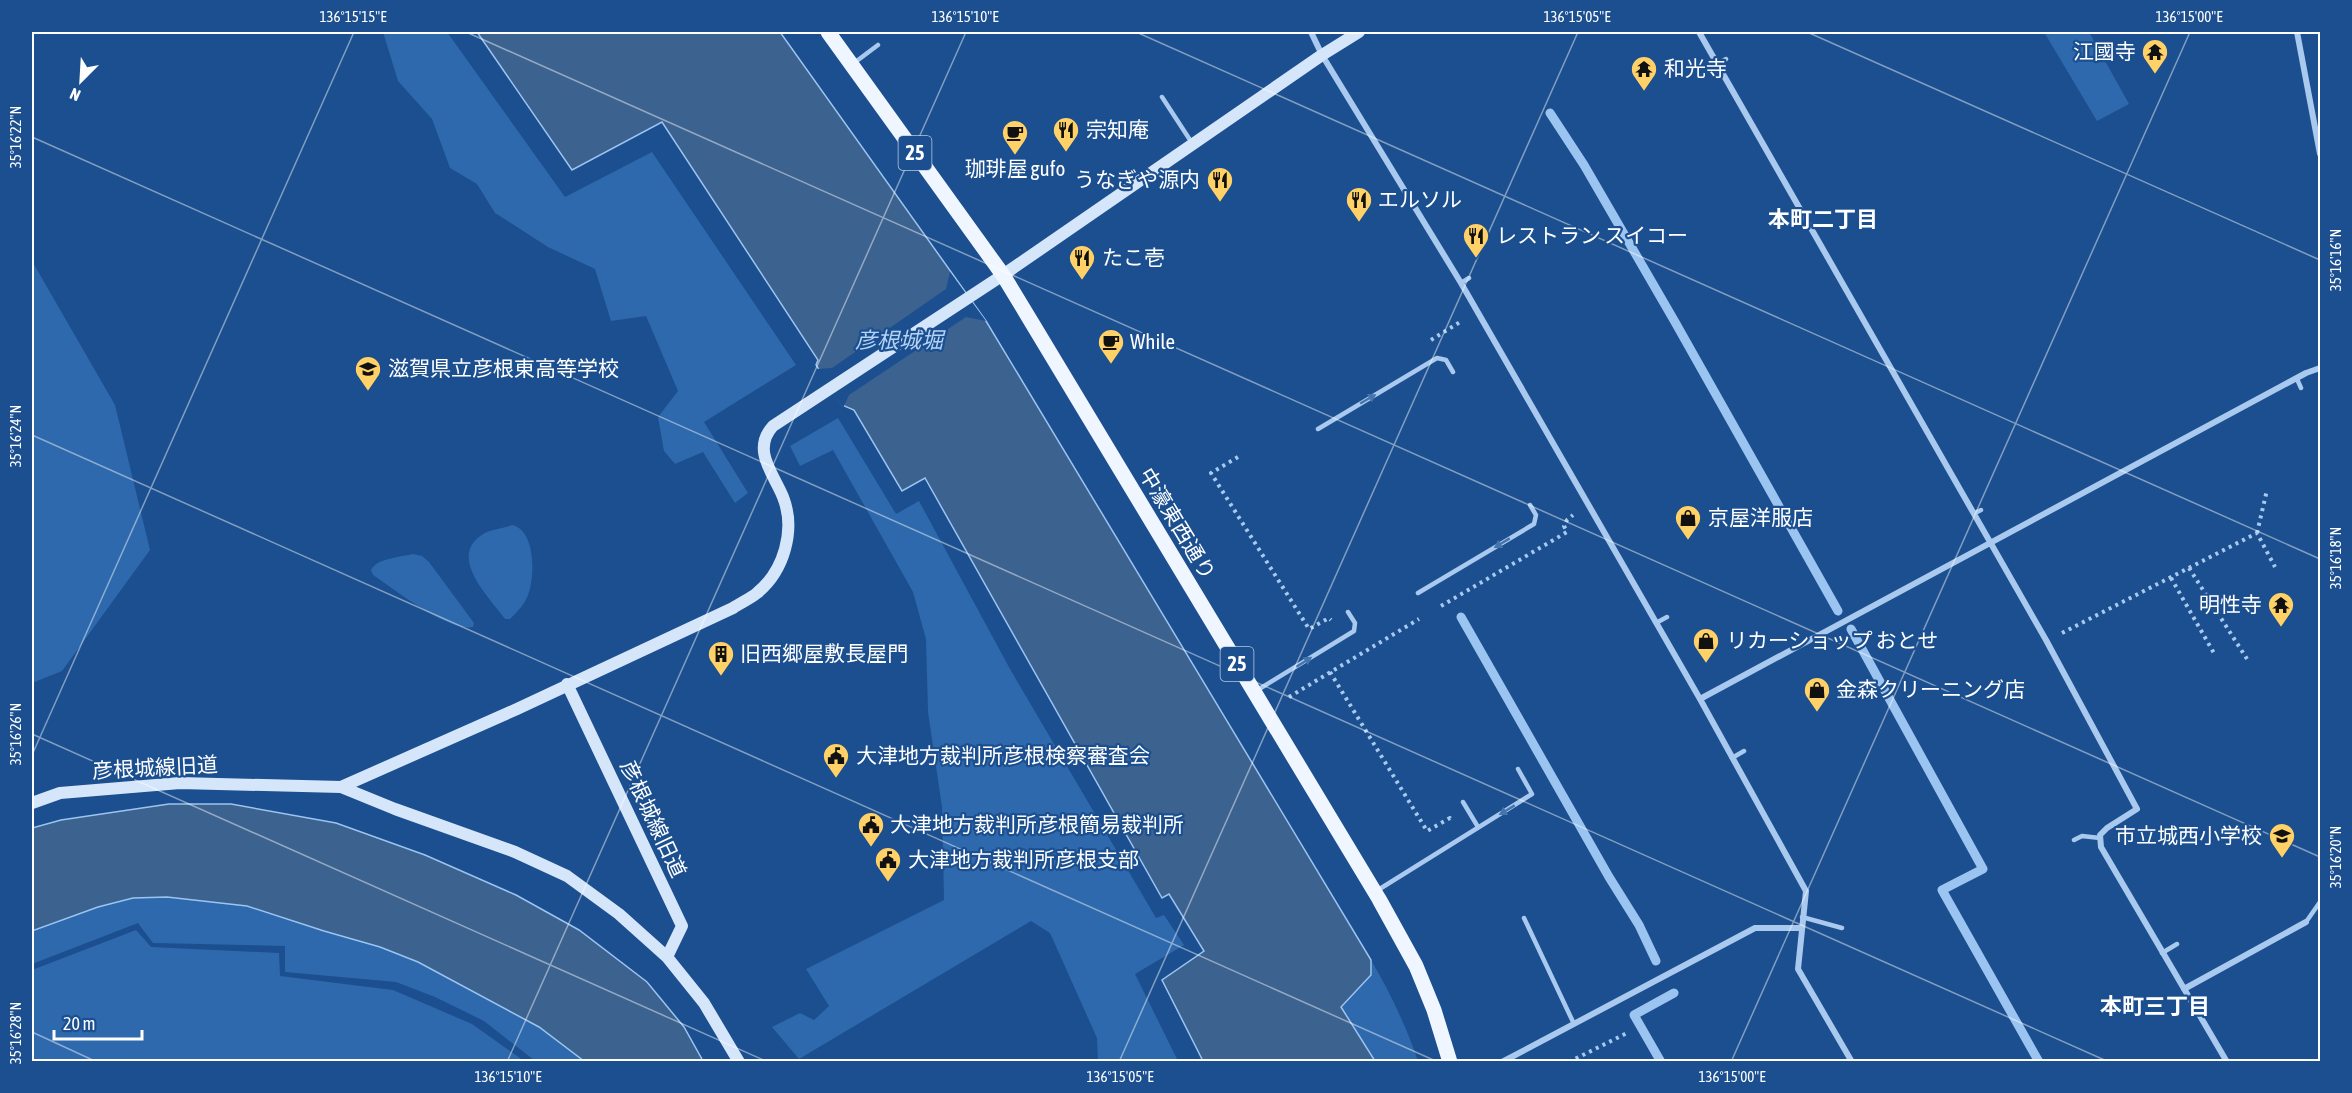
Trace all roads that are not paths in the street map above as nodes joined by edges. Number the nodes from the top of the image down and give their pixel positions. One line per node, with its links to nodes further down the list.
1 (828, 32): 9 (main road, 中濠東西通り / 25)
2 (1311, 32): 7 (street)
3 (1359, 32): 7 (street)
4 (1699, 32): 10 (street)
5 (2297, 32): 13 (street)
6 (878, 45): 9 (lane)
7 (1322, 55): 12 (street); 16 (street)
8 (1726, 59): 10 (lane)
9 (851, 64): 14 (main road, 中濠東西通り / 25)
10 (1718, 64): 23 (street)
11 (1162, 98): 12 (lane)
12 (1193, 144): 14 (street)
13 (2320, 154)
14 (1003, 276): 28 (street); 29 (main road, 中濠東西通り / 25)
15 (1469, 278): 16 (lane)
16 (1461, 283): 27 (street)
17 (2320, 368): 19 (street)
18 (1453, 372): 21 (lane, one-way to 18)
19 (2297, 379): 20 (lane); 23 (street)
20 (2301, 388)
21 (1318, 429)
22 (1530, 505): 24 (lane, one-way to 24)
23 (1991, 543): 30 (street); 38 (street)
24 (1418, 593)
25 (1348, 612): 29 (lane, one-way to 25)
26 (1667, 617): 27 (lane)
27 (1656, 623): 30 (street)
28 (567, 684): 34 (street); 49 (street, 彦根城線旧道)
29 (1254, 692): 40 (main road, 中濠東西通り / 25)
30 (1700, 699): 32 (street)
31 (1743, 751): 32 (lane)
32 (1732, 758): 42 (street)
33 (1518, 769): 37 (lane, one-way to 37)
34 (341, 787): 36 (street, 彦根城線旧道); 49 (street, 彦根城線旧道)
35 (1463, 802): 37 (lane)
36 (32, 803)
37 (1478, 827): 40 (lane)
38 (2100, 838): 39 (lane); 48 (street)
39 (2074, 840)
40 (1375, 892): 53 (main road, 中濠東西通り / 25)
41 (2320, 902): 44 (lane)
42 (1803, 917): 45 (street); 46 (lane)
43 (1524, 918): 51 (lane)
44 (2306, 922): 50 (street)
45 (1801, 928): 51 (street); 55 (street)
46 (1842, 928)
47 (2177, 944): 48 (lane)
48 (2162, 953): 50 (street)
49 (667, 957): 52 (street)
50 (2184, 989): 56 (street)
51 (1574, 1024): 54 (street)
52 (739, 1062)
53 (1450, 1062)
54 (1502, 1062)
55 (1852, 1062)
56 (2227, 1062)

